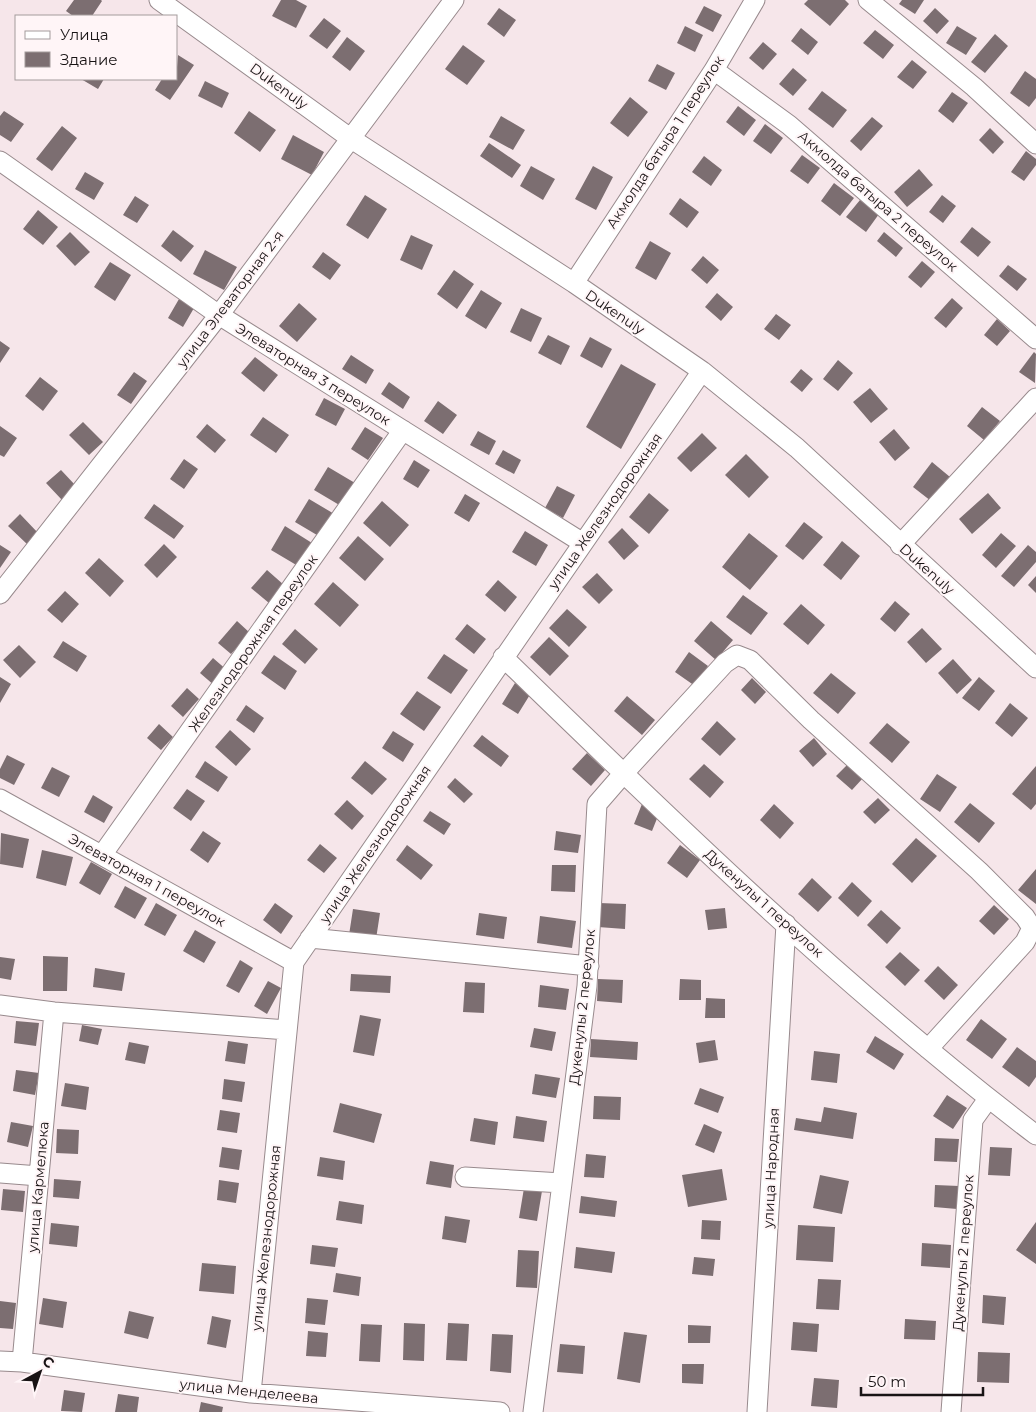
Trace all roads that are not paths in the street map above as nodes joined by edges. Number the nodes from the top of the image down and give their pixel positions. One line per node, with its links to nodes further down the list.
1 (159, 0): 6 (street, Dukenuly)
2 (454, 0): 6 (street, улица Элеваторная 2-я)
3 (754, 0): 5 (street, Акмолда батыра 1 переулок)
4 (868, 0): 7 (street)
5 (714, 70): 9 (street, Акмолда батыра 1 переулок); 11 (street, Акмолда батыра 2 переулок)
6 (350, 138): 9 (street, Dukenuly); 10 (street, улица Элеваторная 2-я)
7 (1036, 144)
8 (0, 161): 10 (street, Элеваторная 3 переулок)
9 (574, 283): 12 (street, Dukenuly)
10 (219, 315): 14 (street, Элеваторная 3 переулок); 17 (street, улица Элеваторная 2-я)
11 (1036, 339)
12 (702, 371): 15 (street, улица Железнодорожная); 16 (street, Dukenuly)
13 (1036, 398): 16 (street)
14 (403, 430): 15 (street, Элеваторная 3 переулок); 22 (street, Железнодорожная переулок)
15 (583, 543): 18 (street, улица Железнодорожная)
16 (900, 545): 19 (street, Dukenuly)
17 (0, 594)
18 (503, 657): 20 (street, Дукенулы 1 переулок); 24 (street, улица Железнодорожная)
19 (1036, 668)
20 (623, 774): 23 (street, Дукенулы 1 переулок); 26 (street, Дукенулы 2 переулок); 30 (street, Дукенулы 2 переулок)
21 (0, 799): 22 (street, Элеваторная 1 переулок)
22 (102, 855): 25 (street, Элеваторная 1 переулок)
23 (786, 924): 30 (street, Дукенулы 1 переулок); 42 (street, улица Народная)
24 (310, 938): 25 (street, улица Железнодорожная); 26 (street)
25 (294, 962): 29 (street, улица Железнодорожная)
26 (589, 966): 36 (street, Дукенулы 2 переулок)
27 (0, 1005): 28 (street)
28 (54, 1012): 29 (street); 34 (street, улица Кармелюка)
29 (287, 1030): 39 (street, улица Железнодорожная)
30 (928, 1049): 31 (street, Дукенулы 1 переулок)
31 (988, 1098): 32 (street, Дукенулы 1 переулок); 43 (street, Дукенулы 2 переулок)
32 (1036, 1135)
33 (0, 1173): 34 (street)
34 (39, 1176): 38 (street, улица Кармелюка)
35 (465, 1177): 36 (street)
36 (562, 1184): 41 (street, Дукенулы 2 переулок)
37 (0, 1361): 38 (street, улица Менделеева)
38 (22, 1362): 39 (street, улица Менделеева)
39 (251, 1393): 40 (street, улица Менделеева)
40 (500, 1412)
41 (533, 1412)
42 (757, 1412)
43 (951, 1412)

